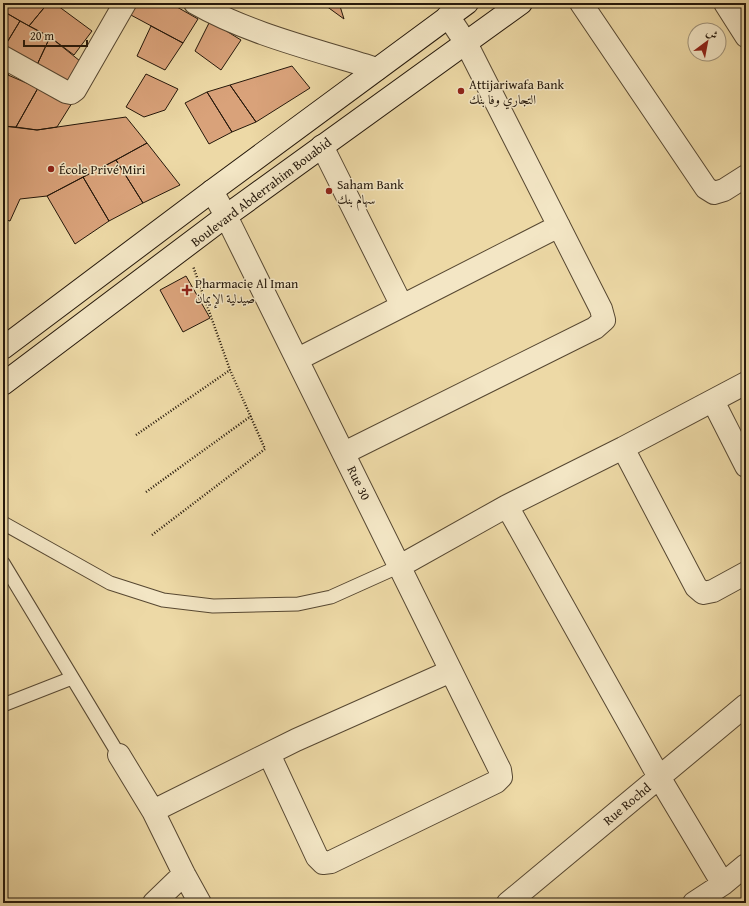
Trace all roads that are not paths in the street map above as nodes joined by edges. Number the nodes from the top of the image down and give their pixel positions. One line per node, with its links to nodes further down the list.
1 (125, 3): 10 (street)
2 (467, 3): 7 (street)
3 (521, 3): 9 (street, Boulevard Abderrahim Bouabid)
4 (581, 3): 13 (street)
5 (725, 3): 8 (street)
6 (207, 6): 11 (street)
7 (448, 16): 9 (street); 11 (street)
8 (746, 36)
9 (466, 43): 12 (street, Boulevard Abderrahim Bouabid); 16 (street)
10 (3, 57)
11 (377, 69): 14 (street)
12 (322, 146): 15 (street, Boulevard Abderrahim Bouabid); 17 (street)
13 (746, 176)
14 (212, 191): 15 (street, Rue 30); 18 (street)
15 (226, 216): 19 (street, Rue 30); 21 (street, Boulevard Abderrahim Bouabid)
16 (559, 226): 17 (street); 24 (street)
17 (402, 306): 19 (street)
18 (3, 348)
19 (298, 359): 24 (street, Rue 30)
20 (746, 383): 22 (street)
21 (3, 384)
22 (713, 401): 23 (street); 25 (street)
23 (623, 448): 26 (street); 30 (street)
24 (344, 452): 29 (street, Rue 30)
25 (746, 466)
26 (507, 506): 29 (street); 37 (street)
27 (3, 523): 29 (lane)
28 (3, 563): 32 (lane)
29 (400, 566): 31 (street, Rue 30)
30 (746, 573)
31 (451, 671): 35 (street); 35 (street, Rue 30)
32 (72, 678): 34 (lane); 36 (lane)
33 (746, 705): 37 (street, Rue Rochd)
34 (3, 706)
35 (269, 754): 38 (street)
36 (118, 755): 38 (street)
37 (659, 777): 41 (street); 44 (street, Rue Rochd)
38 (152, 811): 40 (street)
39 (746, 865): 41 (street)
40 (184, 874): 42 (street); 43 (street)
41 (723, 884): 45 (street)
42 (154, 903)
43 (200, 903)
44 (508, 903)
45 (694, 903)

